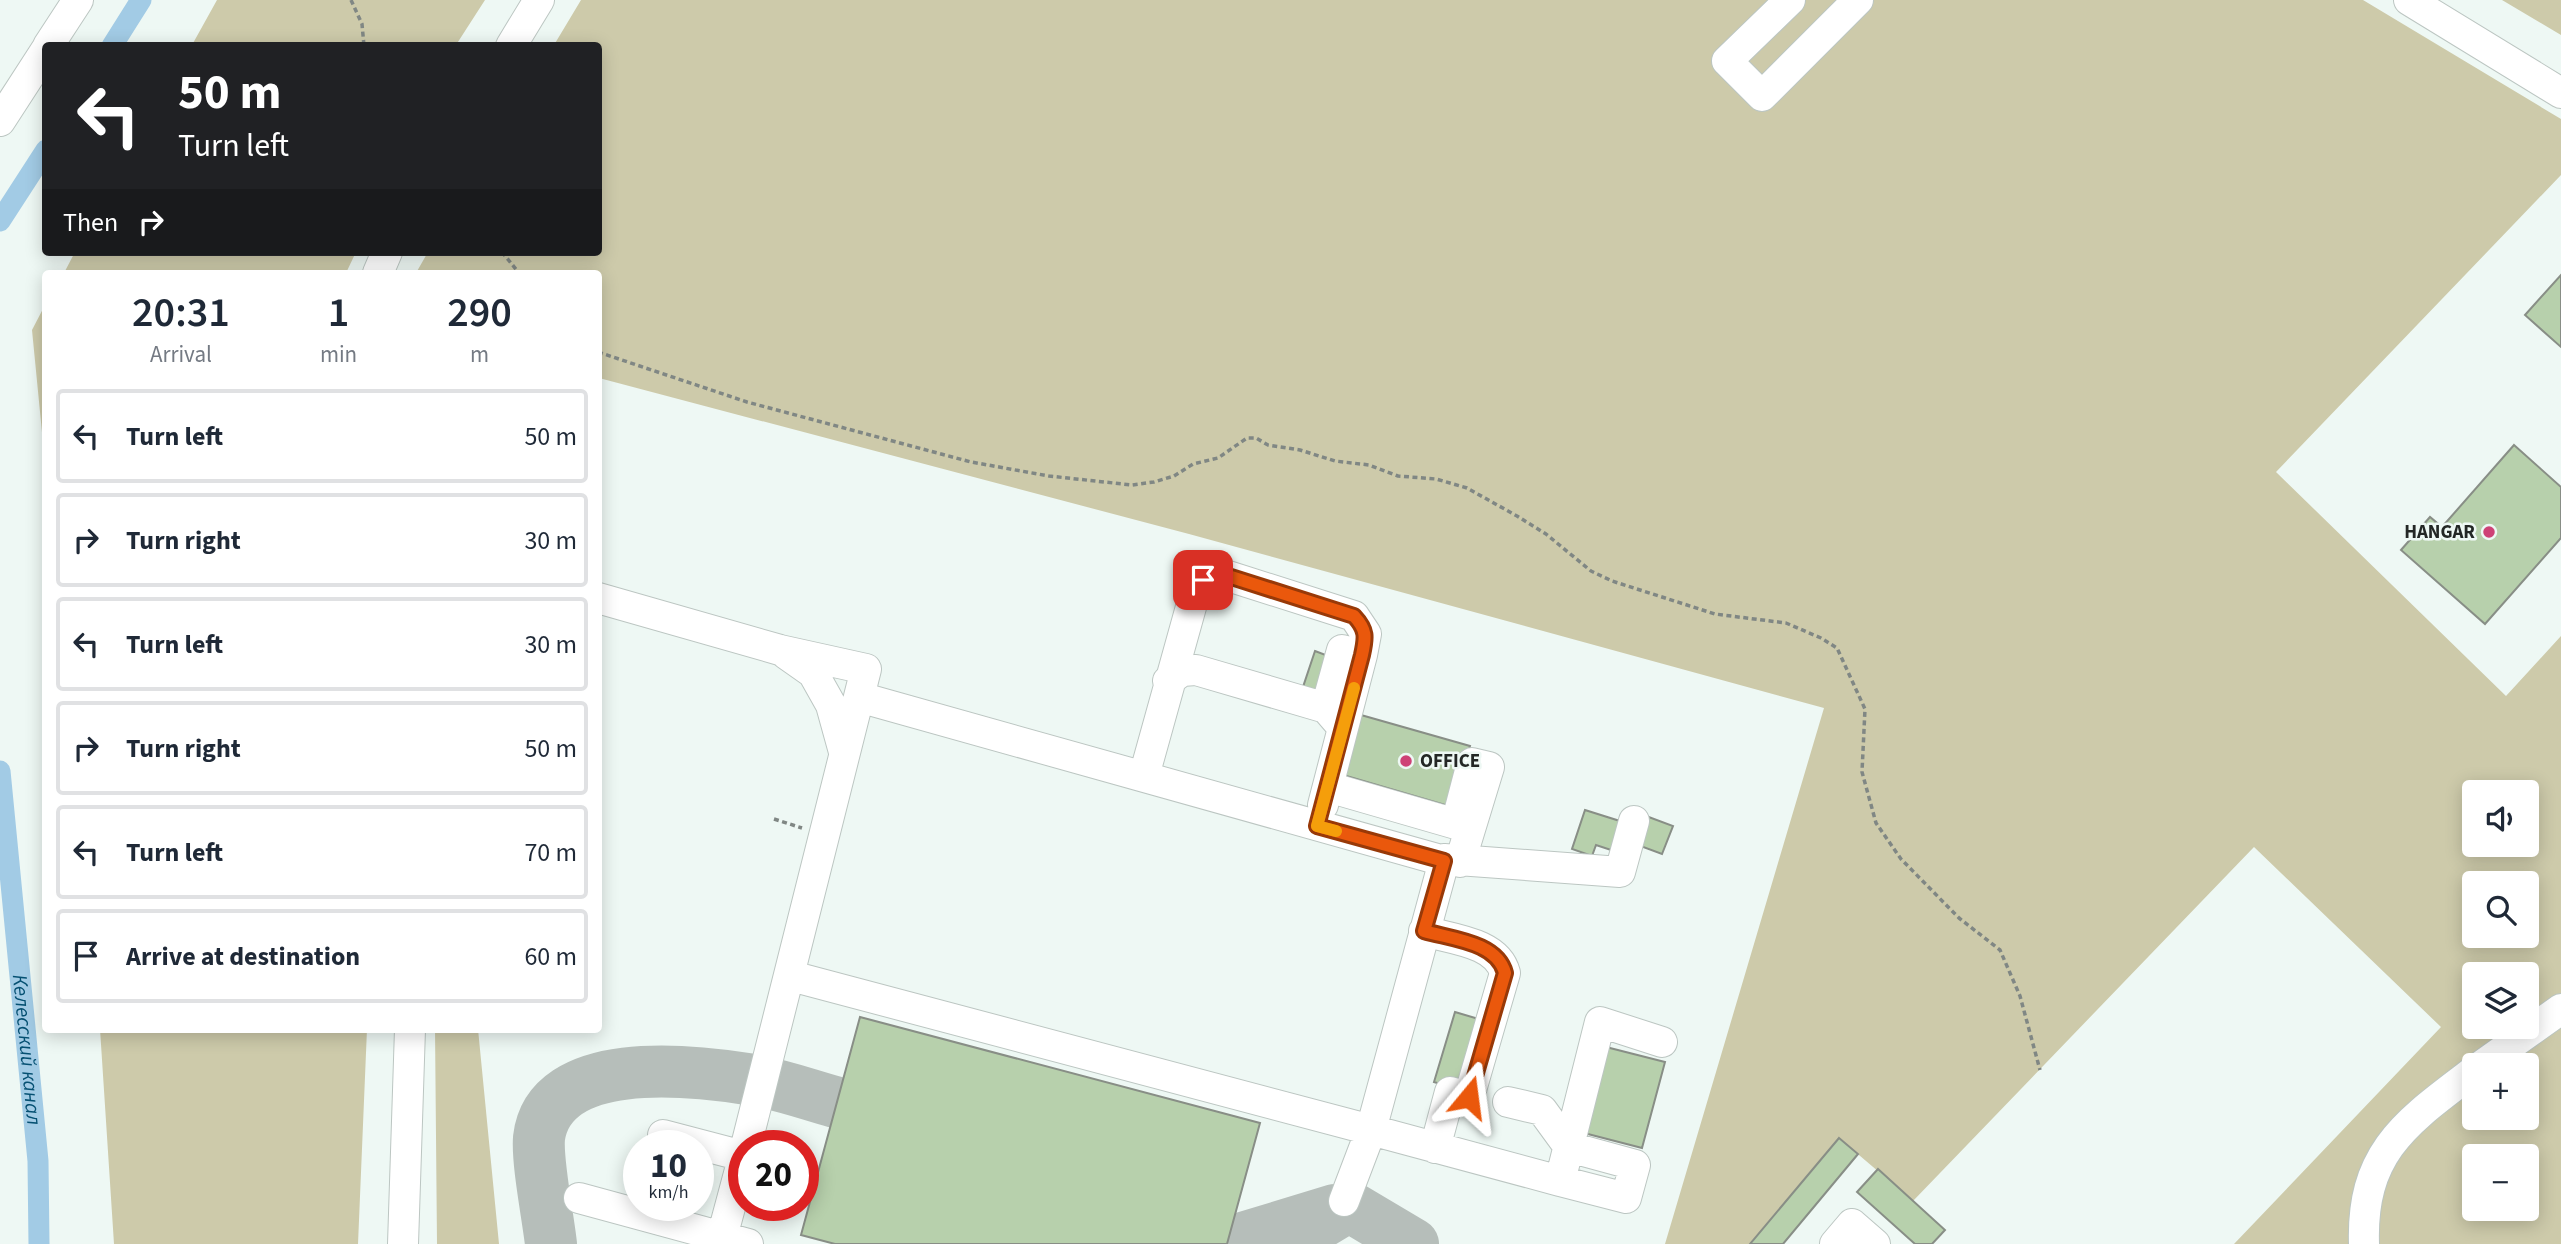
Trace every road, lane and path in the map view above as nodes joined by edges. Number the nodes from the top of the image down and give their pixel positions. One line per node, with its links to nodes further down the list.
1 (78, 0): 7 (street)
2 (351, 0): 8 (path)
3 (539, 0): 9 (street)
4 (1790, 0): 5 (street)
5 (1858, 0)
6 (2409, 0): 11 (street)
7 (51, 42)
8 (364, 42)
9 (513, 42)
10 (42, 56): 12 (street)
11 (2561, 93)
12 (0, 121)
13 (505, 256): 14 (path)
14 (517, 270)
15 (602, 353): 40 (path)
16 (602, 599): 17 (street)
17 (780, 650): 20 (street); 23 (street)
18 (1362, 655): 19 (street); 21 (street); 22 (street)
19 (1168, 681): 21 (street); 24 (street)
20 (859, 697): 23 (street); 24 (street)
21 (1326, 708): 22 (street)
22 (1342, 733): 25 (street)
23 (845, 754): 35 (street)
24 (1144, 776): 31 (street)
25 (1328, 787): 26 (street); 31 (street)
26 (1413, 812): 30 (street); 32 (street)
27 (808, 817): 28 (path)
28 (774, 819)
29 (1634, 821): 33 (street)
30 (1456, 824): 33 (street); 33 (street)
31 (1317, 826): 32 (street)
32 (1401, 849): 33 (street)
33 (1452, 861): 34 (street)
34 (1424, 931): 44 (street); 46 (street)
35 (791, 976): 43 (street); 44 (street)
36 (2561, 1009): 39 (street)
37 (410, 1033): 52 (street)
38 (1662, 1042): 45 (street)
39 (2499, 1053)
40 (2040, 1070)
41 (2462, 1080): 55 (street)
42 (1508, 1102): 45 (street)
43 (750, 1130)
44 (1371, 1130): 46 (street); 49 (street)
45 (1569, 1147): 47 (street); 47 (street)
46 (1435, 1148): 47 (street)
47 (1560, 1181)
48 (579, 1198): 51 (street)
49 (1344, 1201)
50 (737, 1221): 51 (street)
51 (735, 1241)
52 (403, 1244)
53 (1835, 1244): 54 (street)
54 (1875, 1244)
55 (2364, 1244)

